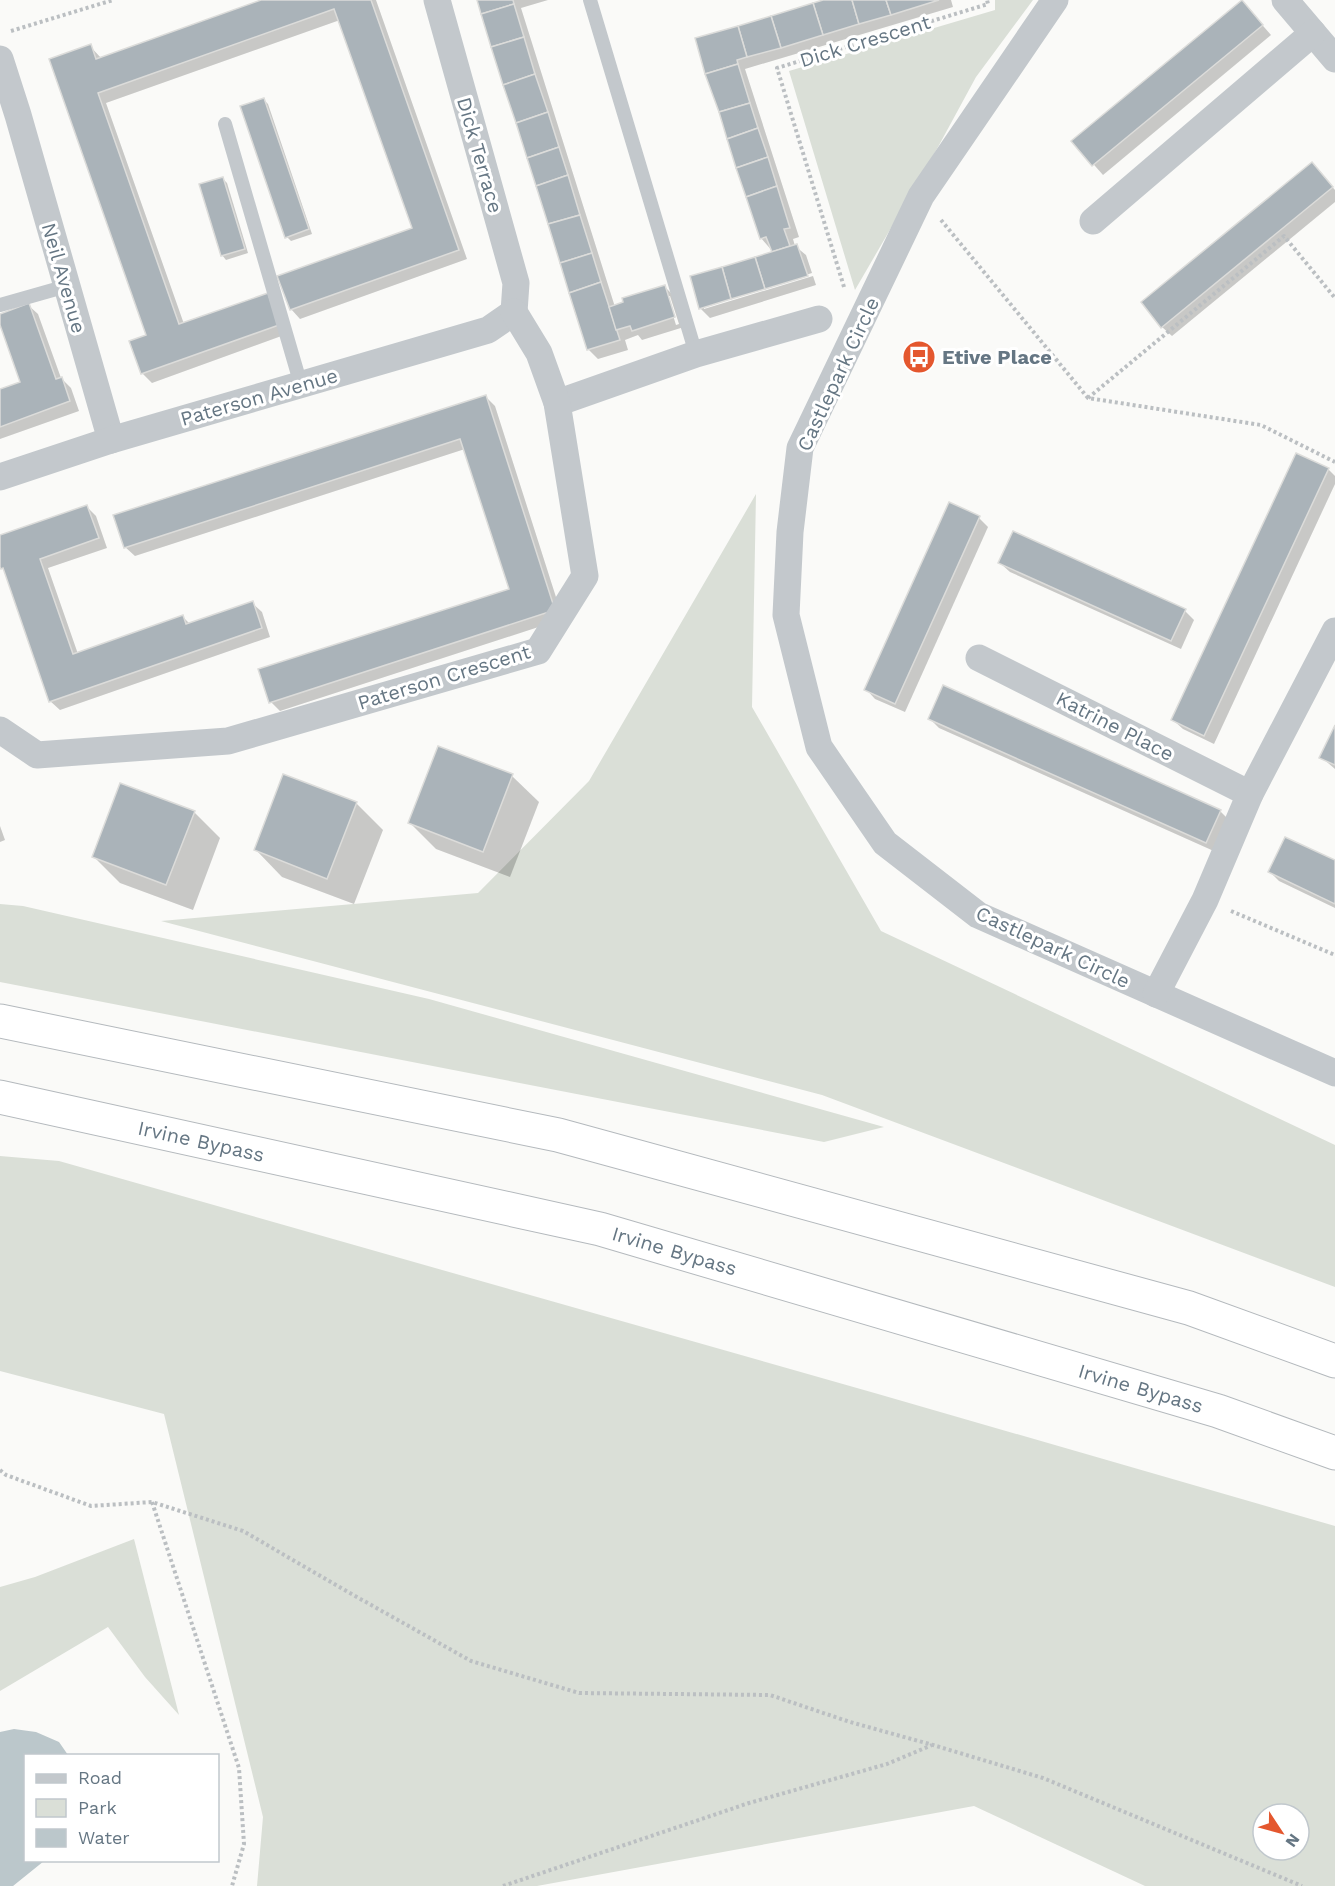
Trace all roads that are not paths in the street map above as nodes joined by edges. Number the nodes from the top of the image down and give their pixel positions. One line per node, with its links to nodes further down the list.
1 (436, 0): 13 (street, Dick Terrace)
2 (590, 0): 15 (lane)
3 (1055, 0): 25 (street, Castlepark Circle)
4 (1285, 0): 5 (street)
5 (1312, 33): 7 (street); 10 (street)
6 (0, 59): 8 (street, Neil Avenue)
7 (1335, 59)
8 (9, 118): 11 (street, Neil Avenue)
9 (225, 124): 16 (lane)
10 (1093, 220)
11 (67, 286): 12 (lane); 18 (street, Neil Avenue)
12 (0, 305)
13 (514, 312): 16 (street, Paterson Avenue); 17 (street, Paterson Crescent)
14 (819, 319): 15 (street)
15 (696, 354): 17 (street)
16 (301, 385): 18 (street, Paterson Avenue)
17 (557, 403): 23 (street, Paterson Crescent)
18 (111, 440): 19 (street, Paterson Avenue)
19 (0, 477)
20 (1335, 631): 22 (street)
21 (979, 658): 24 (street, Katrine Place)
22 (1323, 679): 24 (street)
23 (0, 730)
24 (1250, 794): 25 (street)
25 (1156, 994): 27 (street, Castlepark Circle)
26 (0, 1021): 29 (highway)
27 (1335, 1073)
28 (0, 1097): 30 (highway, Irvine Bypass)
29 (1335, 1361)
30 (1335, 1453)

